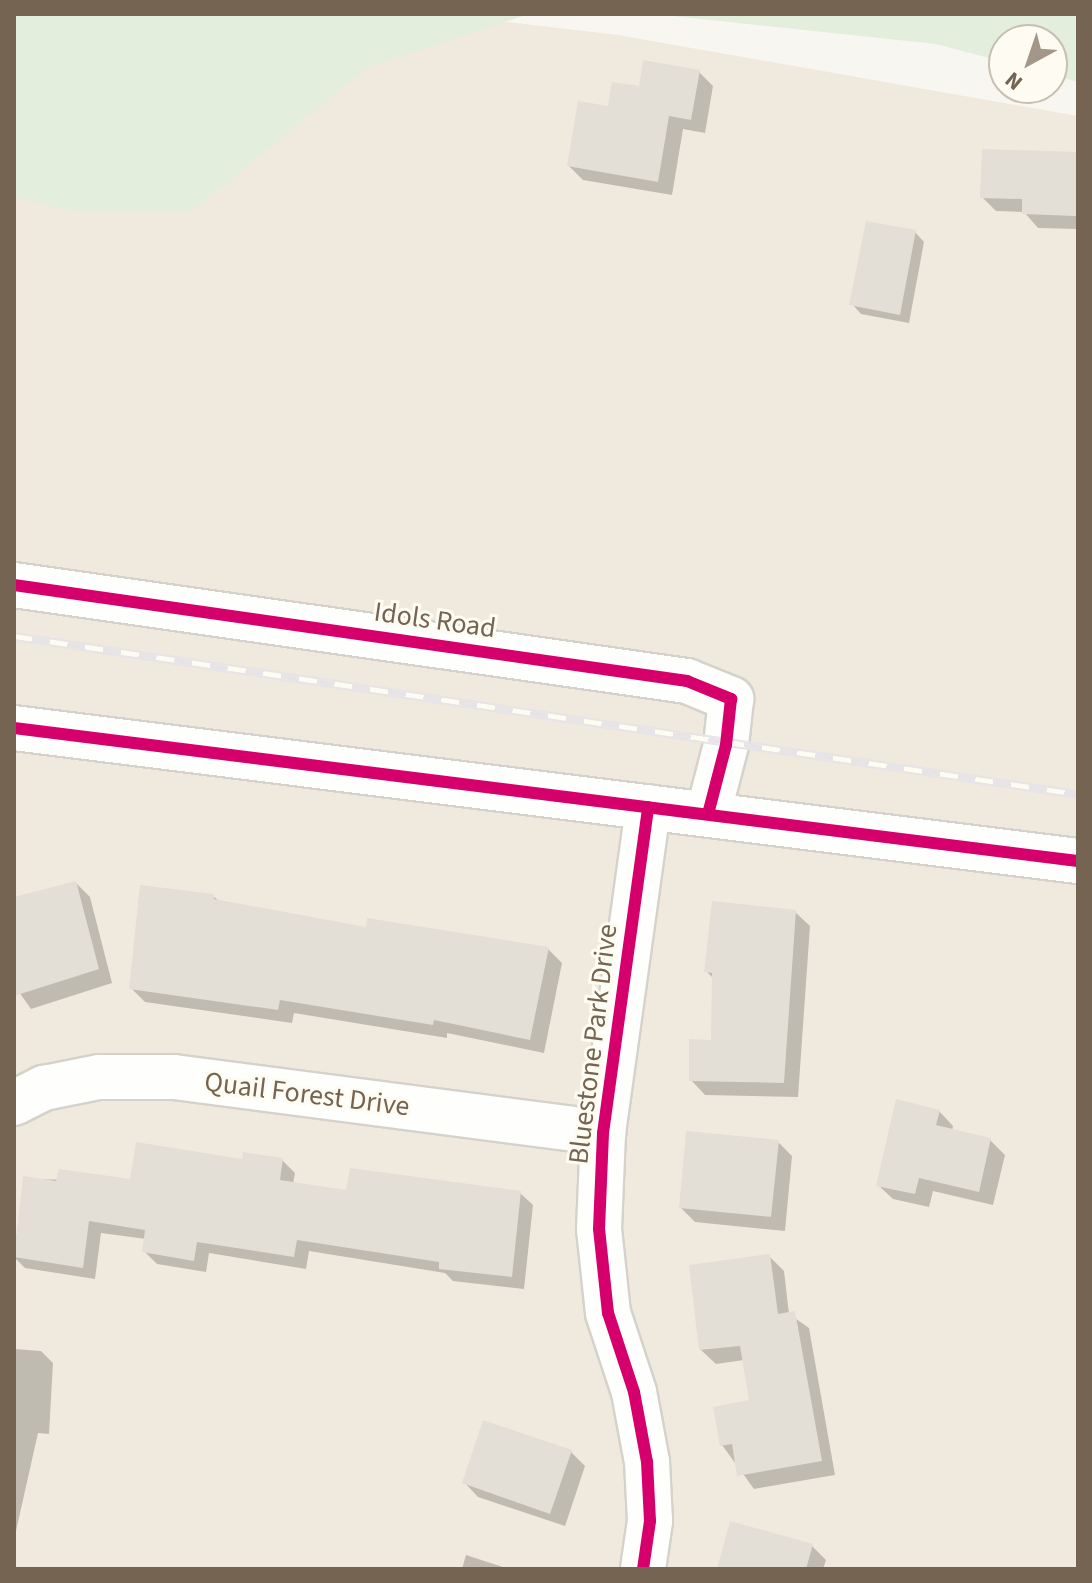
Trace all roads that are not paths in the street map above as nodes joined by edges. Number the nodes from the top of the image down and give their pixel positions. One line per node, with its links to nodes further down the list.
1 (14, 585): 4 (street, Idols Road)
2 (14, 728): 3 (street)
3 (648, 807): 4 (street); 7 (street, Bluestone Park Drive)
4 (708, 814): 5 (street)
5 (1078, 861)
6 (14, 1103): 7 (street, Quail Forest Drive)
7 (603, 1133): 8 (street, Bluestone Park Drive)
8 (643, 1569)

